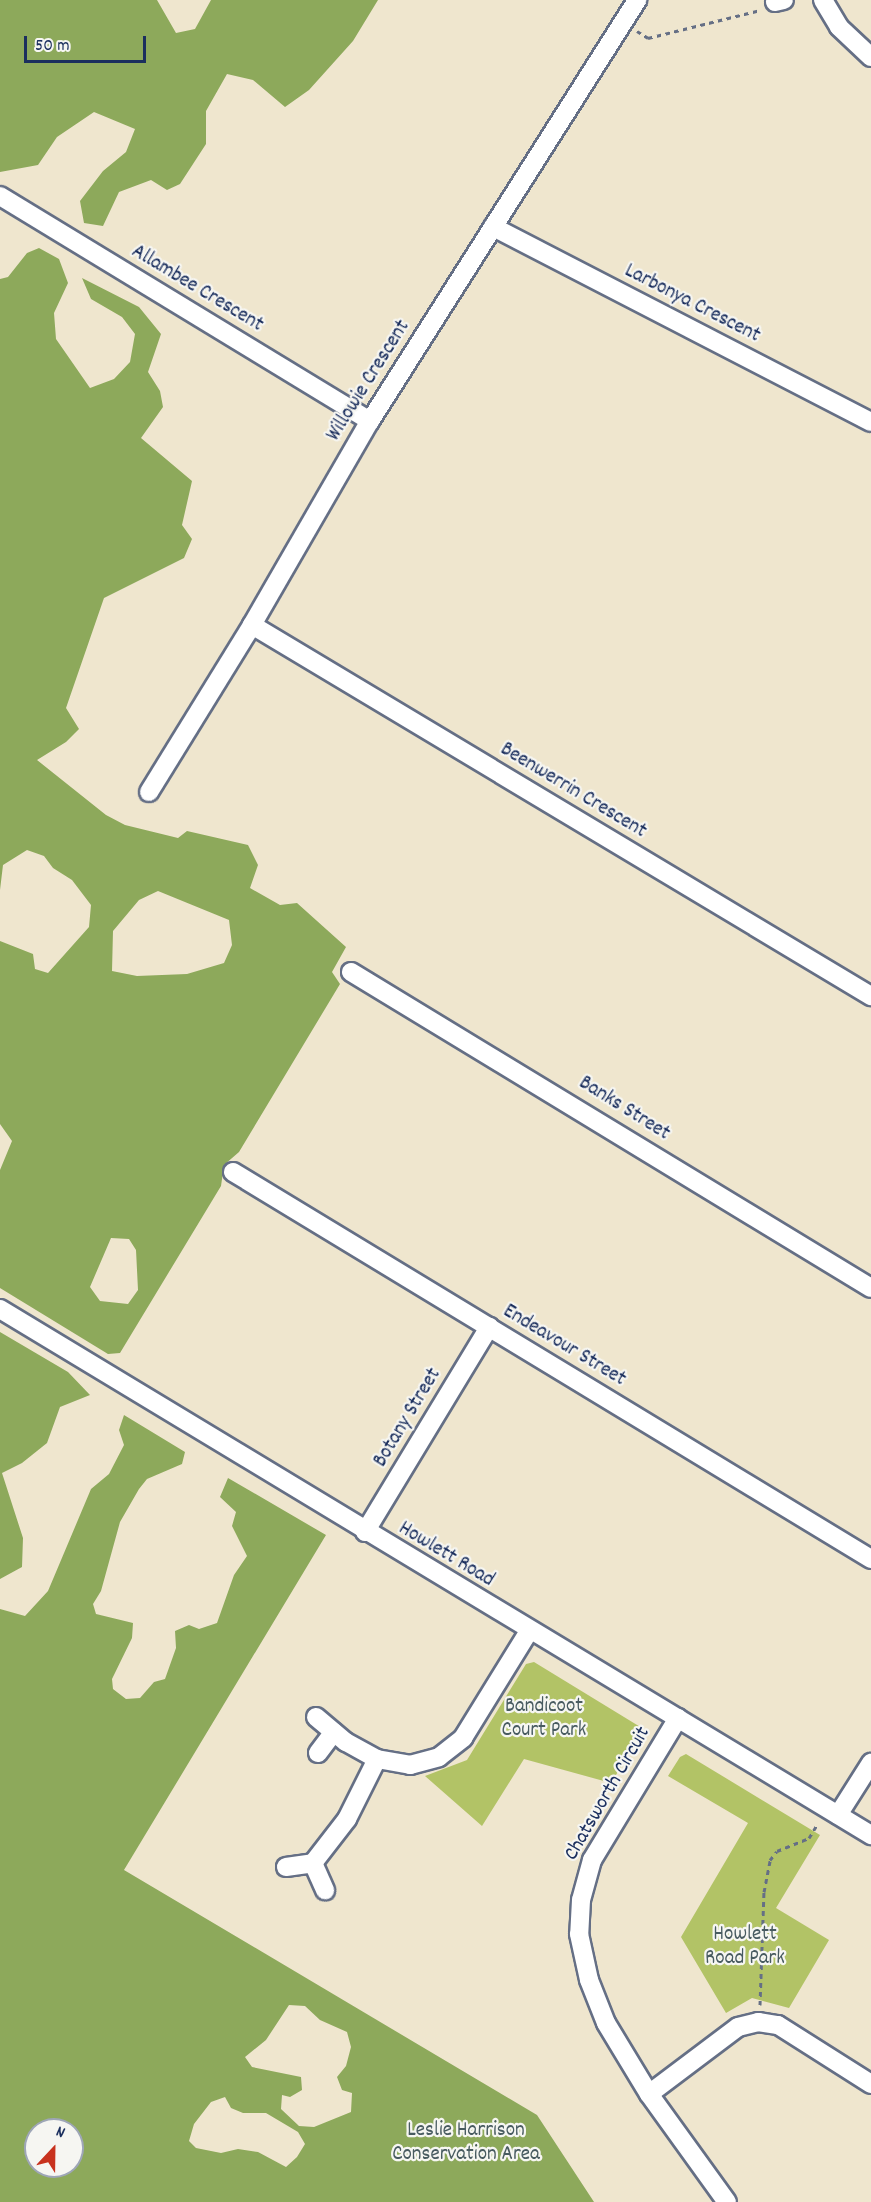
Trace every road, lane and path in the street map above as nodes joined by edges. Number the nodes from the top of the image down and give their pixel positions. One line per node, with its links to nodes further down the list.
1 (637, 0): 4 (street, Willowie Crescent)
2 (823, 0): 5 (street)
3 (779, 1): 4 (path)
4 (623, 23): 7 (street, Willowie Crescent)
5 (871, 57)
6 (0, 196): 8 (street, Allambee Crescent)
7 (492, 227): 8 (street, Willowie Crescent); 9 (street, Larbonya Crescent)
8 (370, 421): 10 (street, Willowie Crescent)
9 (871, 422)
10 (252, 625): 11 (street, Willowie Crescent); 13 (street, Beenwerrin Crescent)
11 (149, 792)
12 (351, 972): 15 (street, Banks Street)
13 (871, 996)
14 (233, 1172): 17 (street, Endeavour Street)
15 (871, 1288)
16 (0, 1309): 18 (street, Howlett Road)
17 (489, 1328): 18 (street, Botany Street); 19 (street, Endeavour Street)
18 (364, 1532): 20 (street, Howlett Road)
19 (871, 1559)
20 (529, 1631): 22 (street, Howlett Road); 25 (street)
21 (316, 1717): 23 (street)
22 (678, 1718): 27 (street, Howlett Road); 34 (street, Chatsworth Circuit)
23 (334, 1732): 24 (street); 25 (street)
24 (318, 1753)
25 (377, 1759): 29 (street)
26 (871, 1763): 27 (street)
27 (833, 1812): 28 (street, Howlett Road); 32 (path)
28 (871, 1836)
29 (312, 1863): 30 (street); 31 (street)
30 (286, 1867)
31 (325, 1890)
32 (758, 2022): 33 (street); 34 (street)
33 (871, 2084)
34 (649, 2094): 35 (street, Chatsworth Circuit)
35 (727, 2202)

